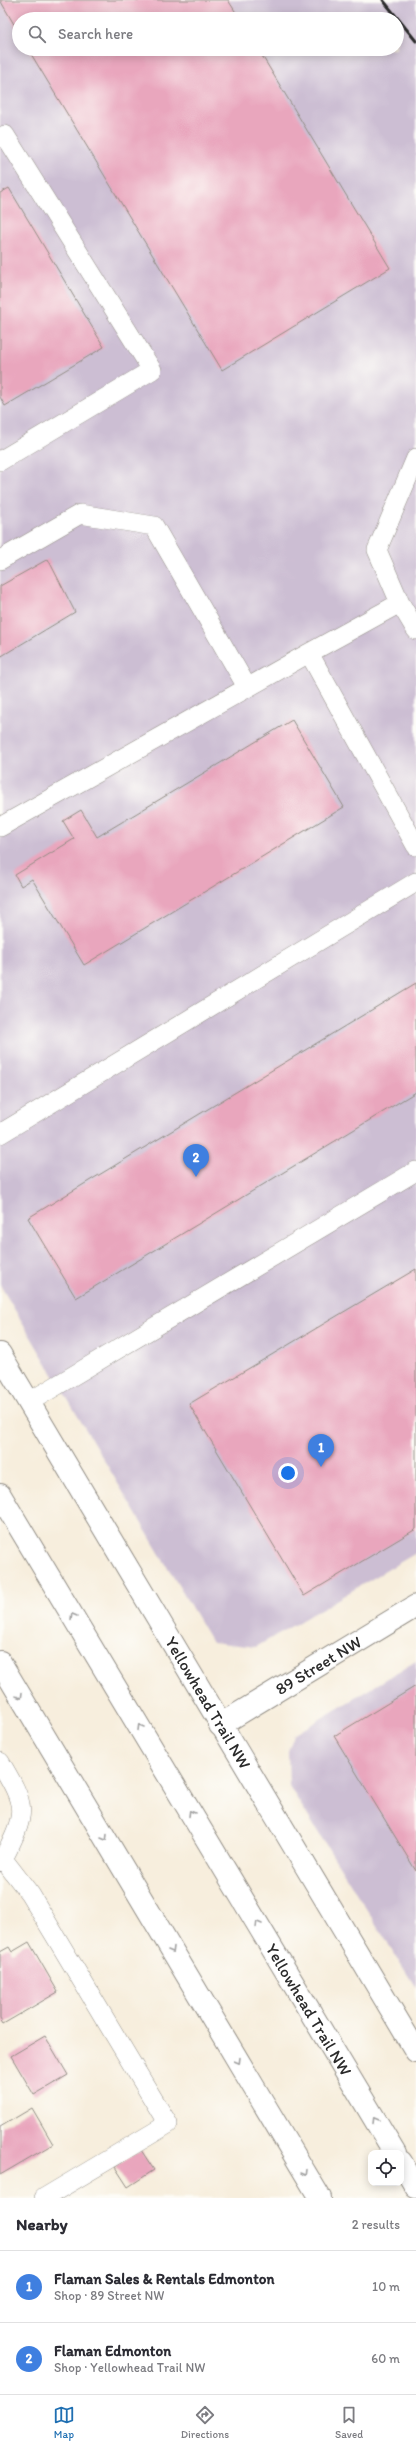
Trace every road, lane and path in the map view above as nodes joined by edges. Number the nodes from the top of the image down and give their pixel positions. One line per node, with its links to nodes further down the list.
1 (2, 134): 3 (lane)
2 (416, 458): 5 (lane)
3 (0, 461)
4 (0, 560): 8 (lane)
5 (400, 603): 6 (lane); 7 (lane)
6 (416, 630)
7 (309, 653): 8 (lane); 10 (lane)
8 (247, 687): 9 (lane)
9 (0, 827)
10 (416, 846)
11 (416, 882): 12 (lane)
12 (0, 1134)
13 (416, 1171): 15 (lane)
14 (0, 1354): 15 (main road, Yellowhead Trail NW)
15 (29, 1402): 19 (main road, Yellowhead Trail NW)
16 (0, 1495): 23 (main road, Yellowhead Trail NW, one-way to 16)
17 (416, 1606): 19 (main road, 89 Street NW)
18 (0, 1662): 27 (main road, one-way to 27)
19 (220, 1725): 22 (main road, Yellowhead Trail NW)
20 (0, 1762): 21 (lane)
21 (1, 1859): 26 (lane)
22 (416, 2051)
23 (393, 2150)
24 (404, 2167): 25 (main road)
25 (416, 2187)
26 (44, 2198)
27 (320, 2198)

